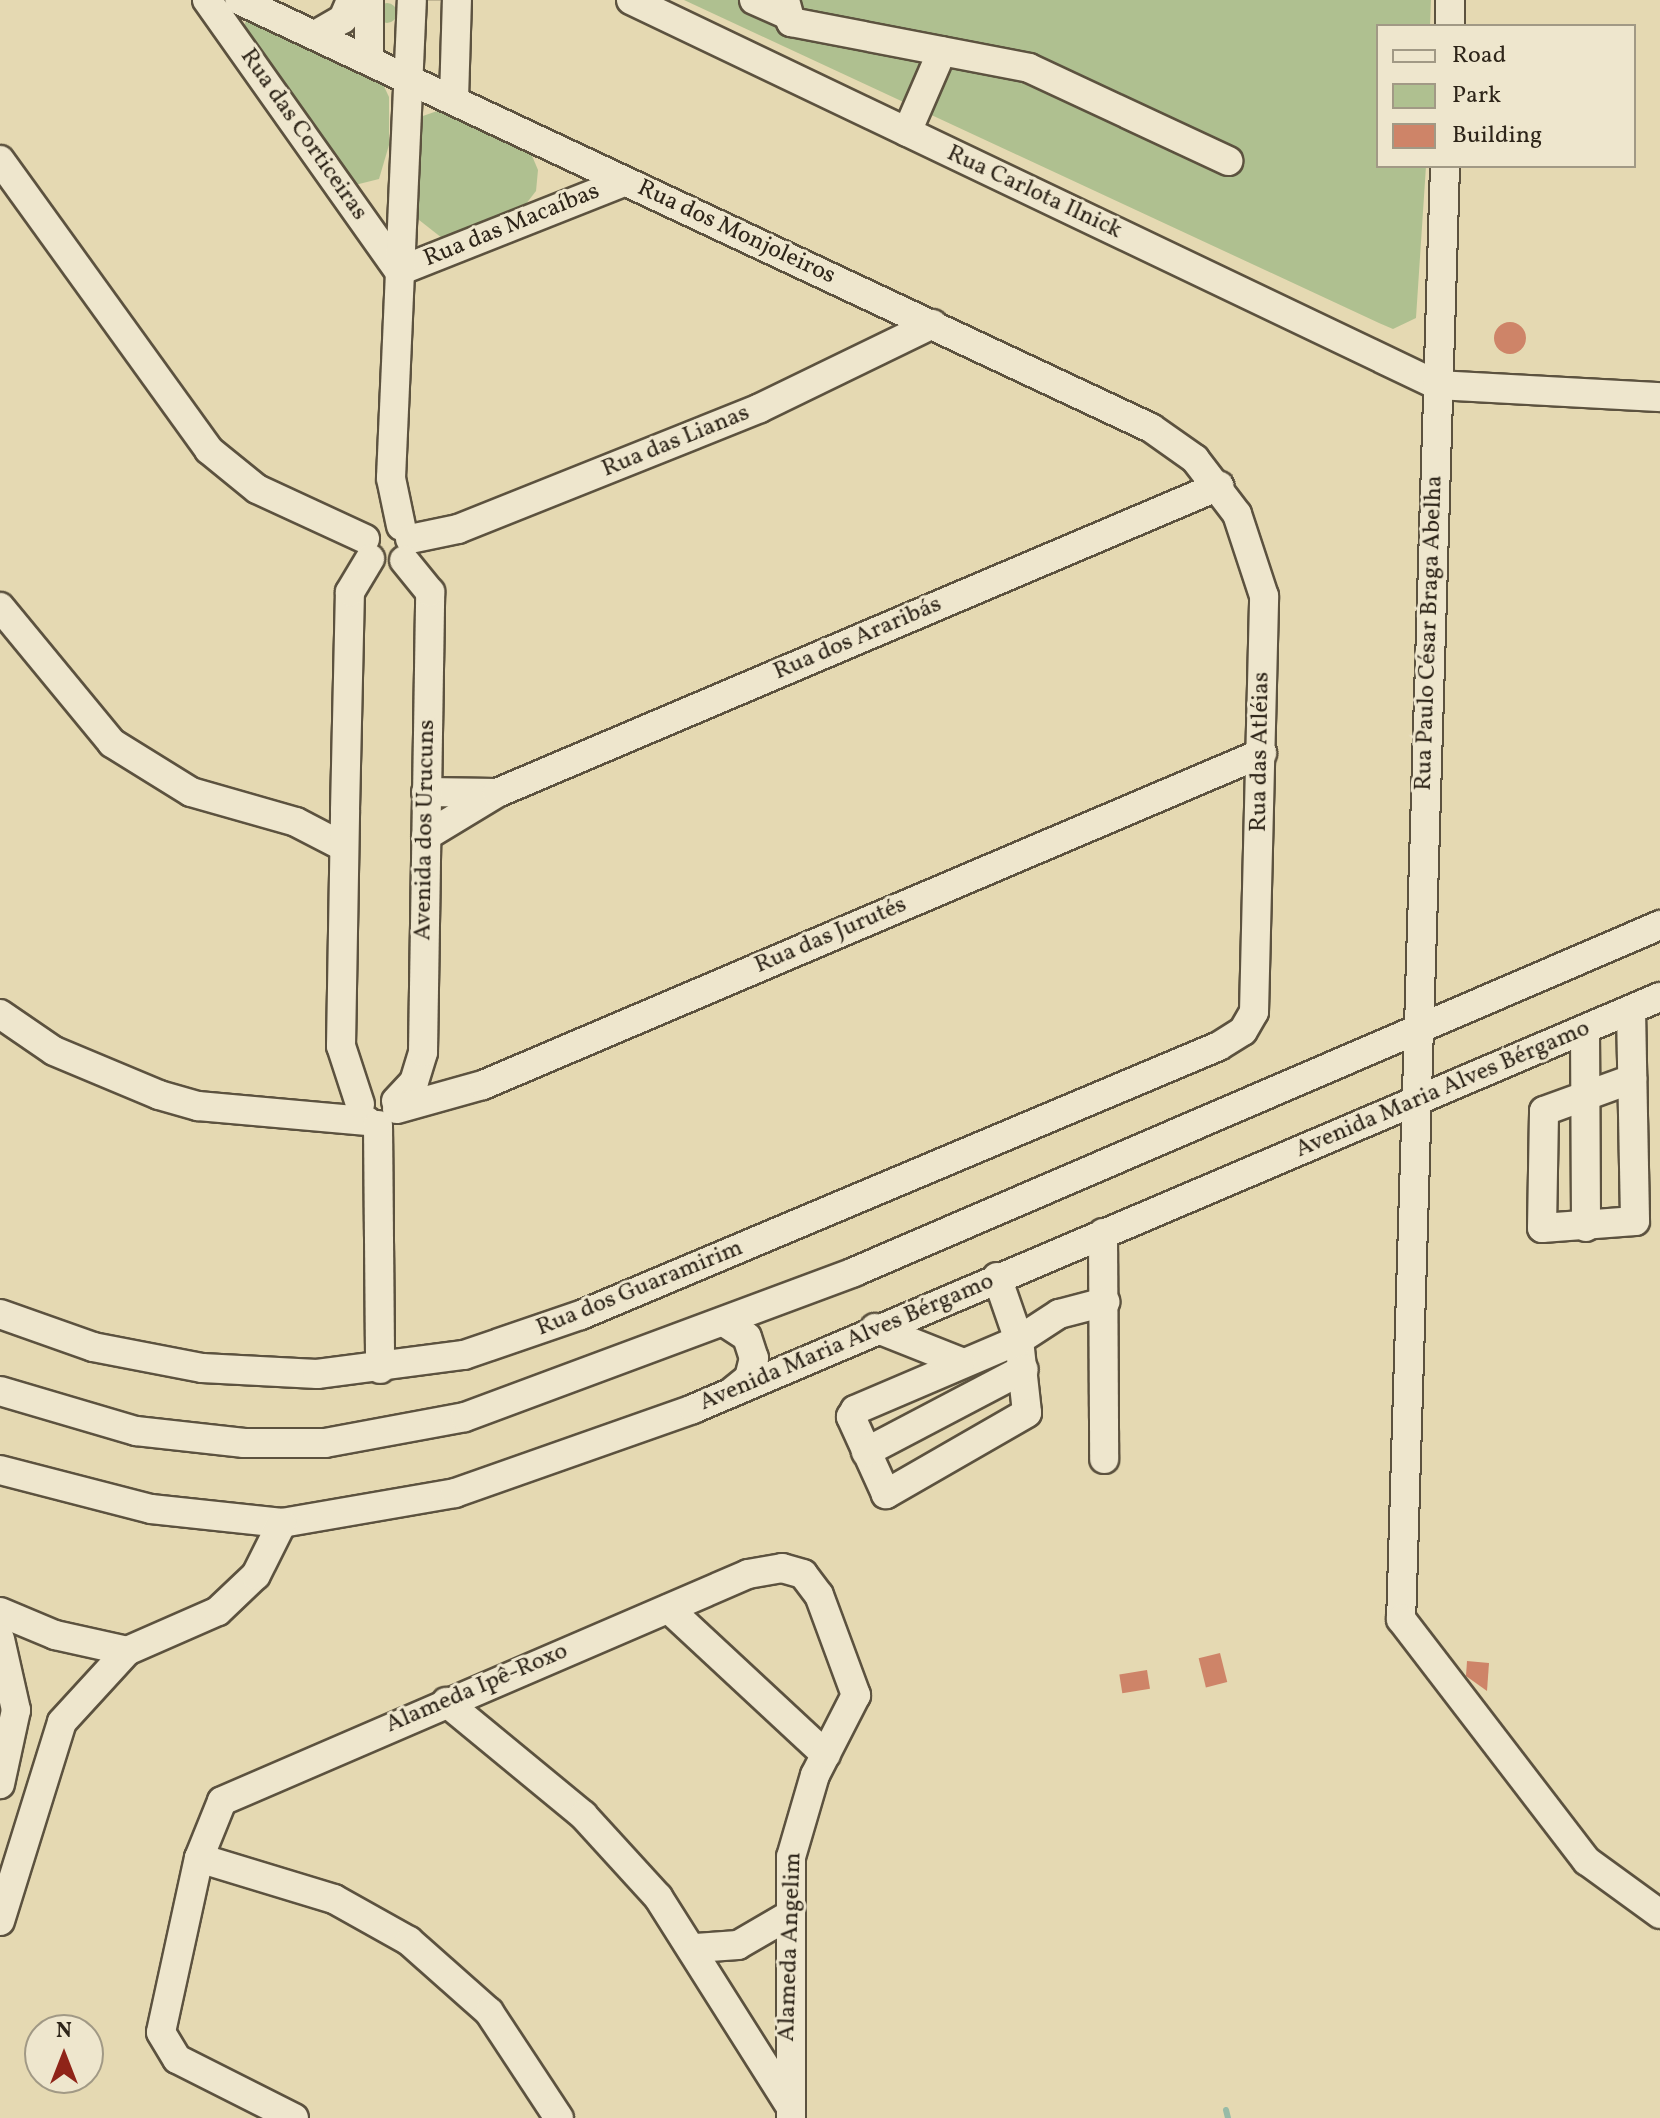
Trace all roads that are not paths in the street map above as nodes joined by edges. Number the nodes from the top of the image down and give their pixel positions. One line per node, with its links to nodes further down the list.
1 (207, 0): 21 (street, Rua das Corticeiras)
2 (239, 0): 12 (street, Rua dos Monjoleiros)
3 (352, 0): 12 (street); 14 (street)
4 (369, 0): 14 (street)
5 (398, 0): 14 (street)
6 (631, 0): 16 (street, Rua Carlota Ilnick)
7 (754, 0): 10 (street)
8 (1450, 0): 11 (street)
9 (436, 1): 14 (street); 15 (street)
10 (785, 7): 13 (street)
11 (1450, 24)
12 (315, 35): 14 (street, Rua dos Monjoleiros)
13 (942, 51): 16 (street); 18 (street)
14 (379, 64): 15 (street, Rua dos Monjoleiros); 21 (street, Avenida dos Urucuns)
15 (446, 95): 20 (street, Rua dos Monjoleiros)
16 (907, 132): 23 (street, Rua Carlota Ilnick)
17 (0, 160): 26 (street)
18 (1228, 161)
19 (1445, 168): 23 (street, Rua Paulo César Braga Abelha)
20 (624, 182): 21 (street, Rua das Macaíbas); 22 (street, Rua dos Monjoleiros)
21 (399, 271): 26 (street, Avenida dos Urucuns)
22 (933, 324): 25 (street, Rua dos Monjoleiros); 26 (street, Rua das Lianas)
23 (1437, 385): 24 (street); 40 (street, Rua Paulo César Braga Abelha)
24 (1660, 397)
25 (1219, 486): 28 (street, Rua das Atléias); 30 (street, Rua dos Araribás)
26 (387, 541): 29 (street, Avenida dos Urucuns); 31 (street)
27 (0, 607): 32 (street)
28 (1262, 753): 39 (street, Rua das Atléias); 45 (street, Rua das Jurutés)
29 (426, 792): 30 (street, Rua dos Araribás); 33 (street, Avenida dos Urucuns)
30 (497, 793): 33 (street, Rua dos Araribás)
31 (345, 810): 32 (street); 34 (street)
32 (296, 822): 34 (street)
33 (426, 836): 45 (street, Avenida dos Urucuns)
34 (344, 847): 45 (street)
35 (1660, 925): 40 (street)
36 (1660, 997): 37 (street, Avenida Maria Alves Bérgamo)
37 (1631, 1010): 41 (street, Avenida Maria Alves Bérgamo); 42 (street)
38 (0, 1014): 45 (street, Rua das Jurutés)
39 (1247, 1026): 55 (street, Rua dos Guaramirim)
40 (1419, 1028): 44 (street, Rua Paulo César Braga Abelha); 51 (street)
41 (1585, 1030): 43 (street); 44 (street, Avenida Maria Alves Bérgamo)
42 (1632, 1079): 43 (street); 46 (street)
43 (1585, 1095): 46 (street); 46 (street)
44 (1419, 1100): 47 (street, Avenida Maria Alves Bérgamo); 72 (street, Rua Paulo César Braga Abelha)
45 (380, 1112): 55 (street)
46 (1586, 1227)
47 (1103, 1233): 48 (street, Avenida Maria Alves Bérgamo); 49 (street)
48 (997, 1277): 52 (street, Avenida Maria Alves Bérgamo); 53 (street)
49 (1105, 1302): 53 (street); 60 (street)
50 (0, 1314): 55 (street, Rua dos Guaramirim)
51 (724, 1322): 57 (street); 58 (street)
52 (875, 1328): 54 (street); 58 (street, Avenida Maria Alves Bérgamo)
53 (1019, 1340): 54 (street); 56 (street)
54 (961, 1362): 59 (street)
55 (380, 1369)
56 (1024, 1369): 59 (street); 59 (street)
57 (0, 1391)
58 (733, 1392): 62 (street, Avenida Maria Alves Bérgamo)
59 (866, 1452)
60 (1104, 1459)
61 (0, 1470): 62 (street, Avenida Maria Alves Bérgamo)
62 (282, 1523): 67 (street)
63 (793, 1569): 64 (street, Alameda Ipê-Roxo); 69 (street, Alameda Angelim)
64 (669, 1609): 68 (street, Alameda Ipê-Roxo); 69 (street)
65 (0, 1612): 67 (street)
66 (0, 1639): 70 (street)
67 (127, 1651): 74 (street)
68 (446, 1702): 71 (street, Alameda Ipê-Roxo); 75 (street)
69 (826, 1755): 73 (street, Alameda Angelim)
70 (0, 1784)
71 (199, 1858): 77 (street, Alameda Ipê-Roxo); 78 (street)
72 (1660, 1914)
73 (788, 1916): 75 (street); 76 (street, Alameda Angelim)
74 (0, 1921)
75 (696, 1948): 76 (street)
76 (790, 2111)
77 (294, 2118)
78 (559, 2118)

